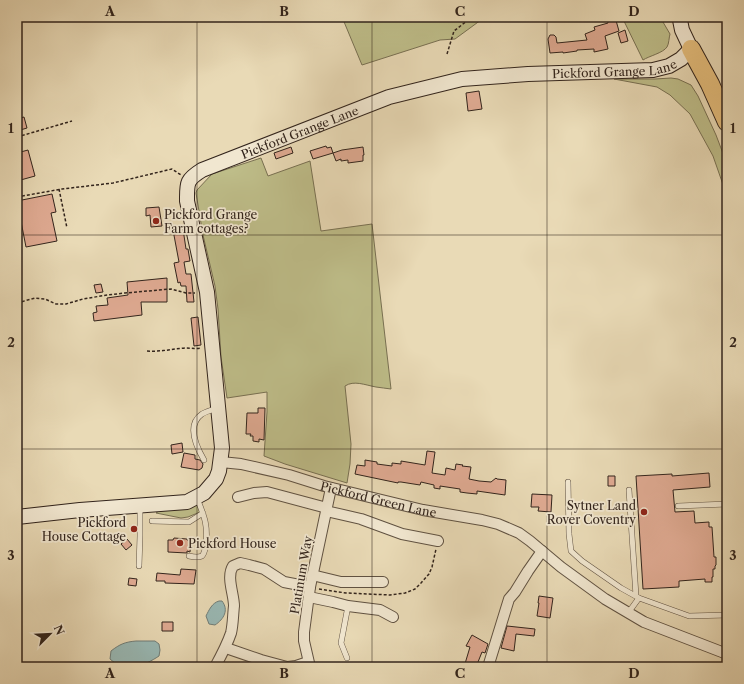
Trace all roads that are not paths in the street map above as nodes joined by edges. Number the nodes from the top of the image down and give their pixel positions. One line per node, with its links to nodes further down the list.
1 (679, 18): 2 (street)
2 (691, 49): 3 (highway); 4 (street, Pickford Grange Lane)
3 (727, 122)
4 (218, 408): 5 (lane); 6 (street)
5 (204, 460)
6 (221, 462): 8 (street, Pickford Green Lane); 11 (street)
7 (568, 482): 26 (lane)
8 (331, 488): 15 (street, Platinum Way); 20 (street, Pickford Green Lane)
9 (629, 490): 26 (lane)
10 (238, 497): 15 (street)
11 (196, 498): 13 (street); 16 (lane)
12 (727, 504): 14 (lane)
13 (140, 506): 17 (street); 22 (lane)
14 (678, 506)
15 (327, 509): 19 (street); 23 (street, Platinum Way)
16 (203, 513): 18 (lane); 21 (lane)
17 (17, 517)
18 (152, 521)
19 (438, 541)
20 (542, 551): 28 (street, Pickford Green Lane); 37 (street)
21 (189, 556)
22 (139, 566)
23 (312, 575): 24 (street); 25 (street, Platinum Way)
24 (383, 582)
25 (309, 592): 27 (street); 31 (street); 34 (street, Platinum Way)
26 (638, 597): 28 (lane); 29 (lane)
27 (348, 606): 30 (street); 33 (lane)
28 (628, 613): 32 (street, Pickford Green Lane)
29 (727, 615)
30 (394, 617)
31 (226, 648): 35 (street); 36 (street)
32 (727, 654)
33 (347, 658)
34 (309, 664): 36 (street)
35 (215, 667)
36 (287, 667)
37 (488, 667)

